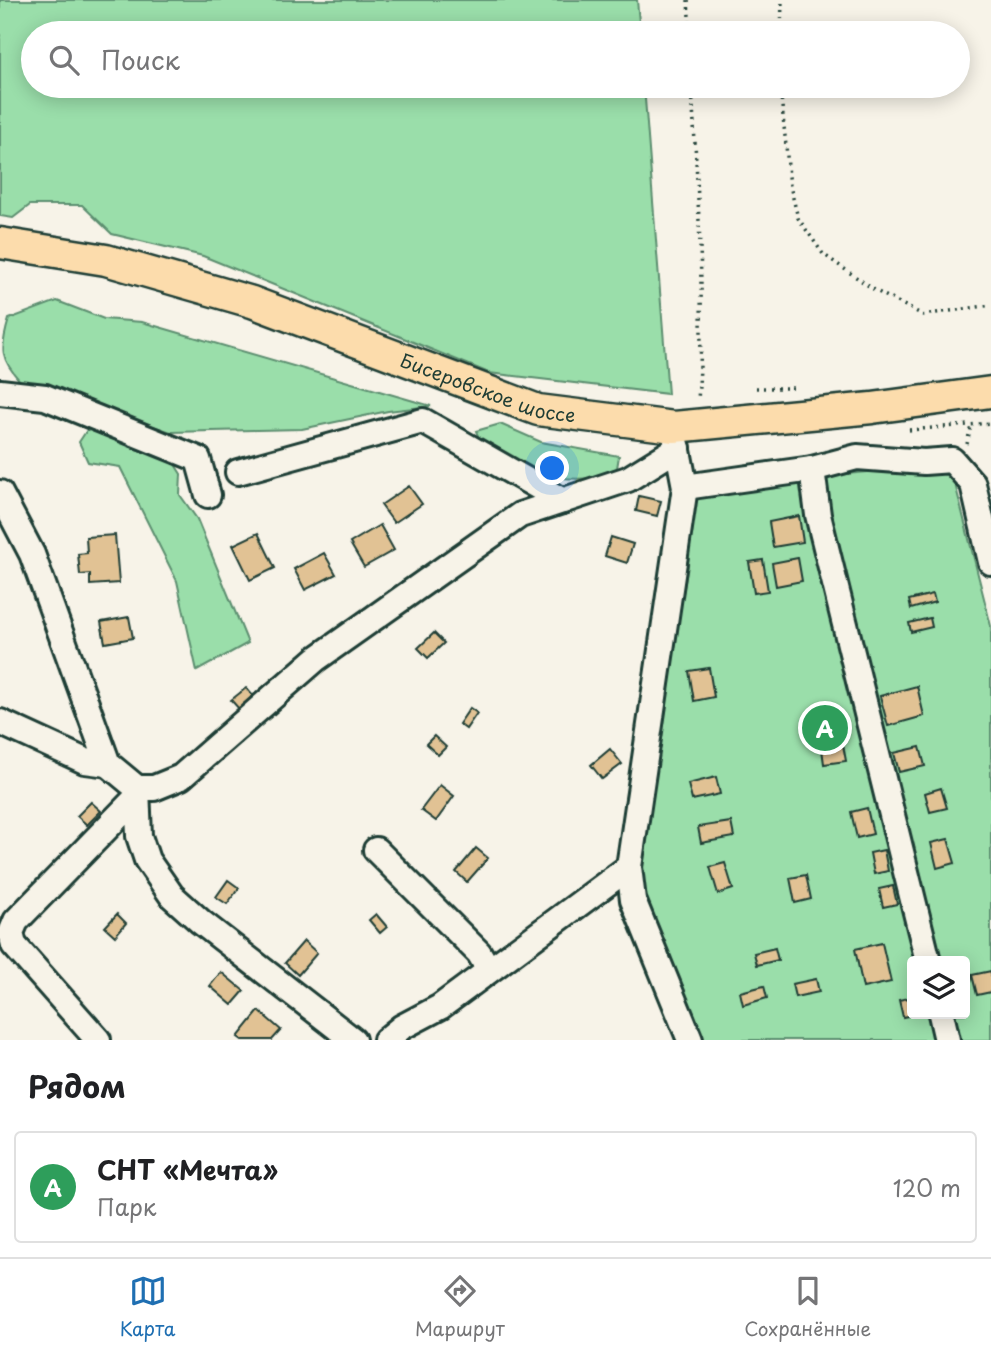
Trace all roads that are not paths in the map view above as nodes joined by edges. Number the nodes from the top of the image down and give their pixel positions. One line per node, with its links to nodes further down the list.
1 (0, 243): 4 (main road, Бисеровское шоссе)
2 (0, 391): 9 (street)
3 (991, 391): 4 (main road, Бисеровское шоссе)
4 (682, 434): 7 (street); 10 (street)
5 (812, 469): 7 (street); 11 (street); 17 (street)
6 (238, 472): 10 (street)
7 (685, 487): 16 (street)
8 (0, 493): 13 (street)
9 (208, 495)
10 (563, 501): 14 (street)
11 (991, 562)
12 (0, 722): 13 (street)
13 (108, 764): 14 (street)
14 (137, 793): 20 (street); 21 (street)
15 (376, 850): 18 (street)
16 (629, 867): 18 (street); 23 (street)
17 (927, 956)
18 (489, 970): 22 (street)
19 (942, 1019): 24 (street)
20 (98, 1040)
21 (353, 1040)
22 (386, 1040)
23 (690, 1040)
24 (947, 1040)

